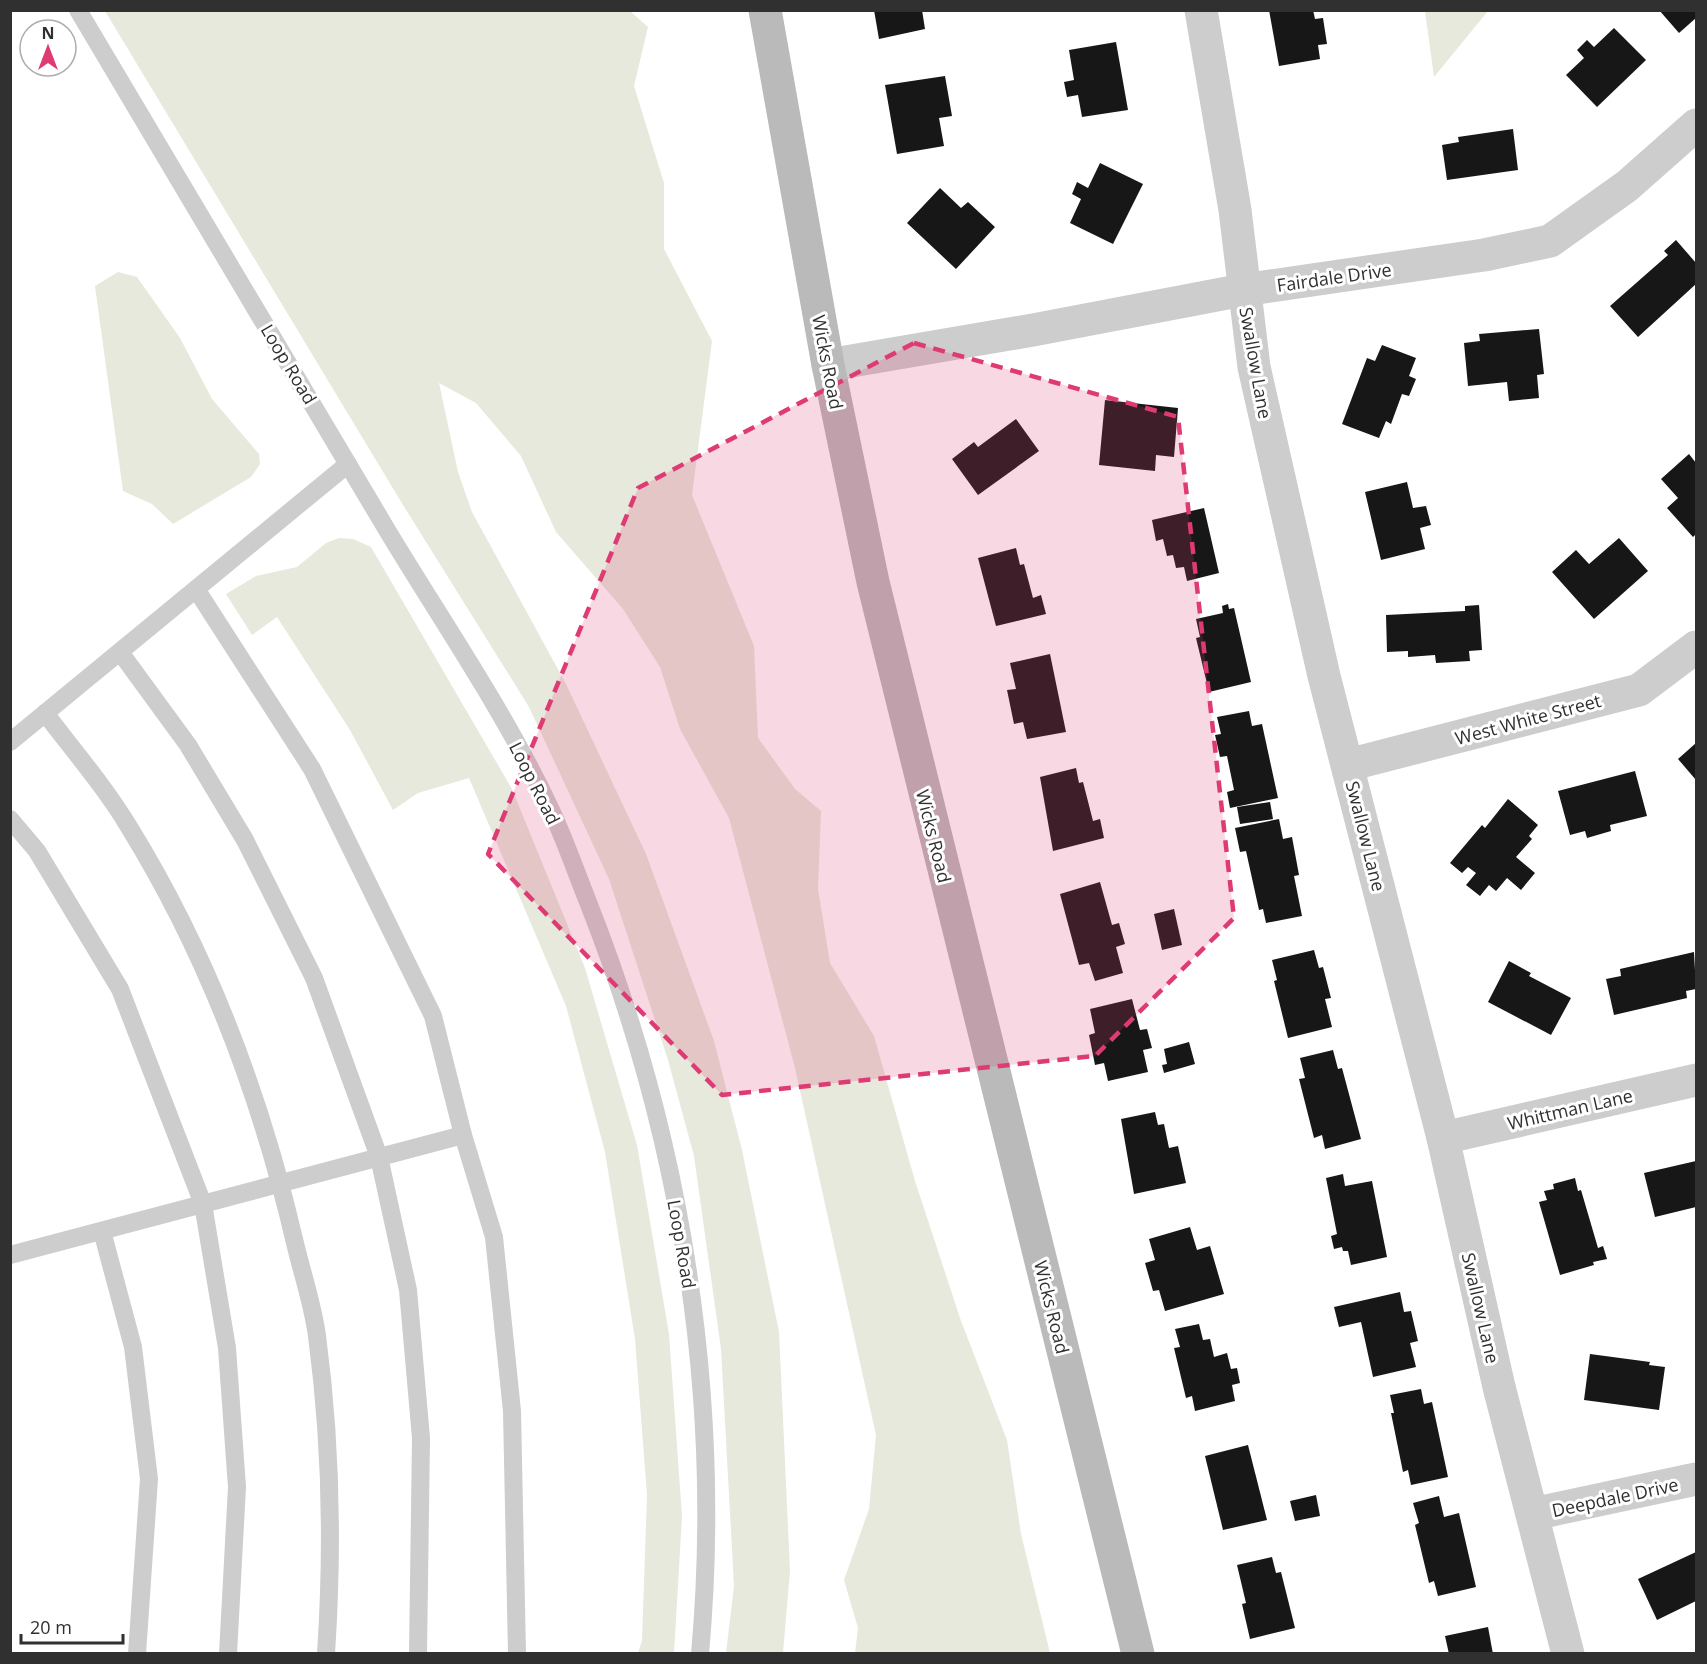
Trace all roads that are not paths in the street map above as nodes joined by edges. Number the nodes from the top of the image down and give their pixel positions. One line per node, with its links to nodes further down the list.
1 (78, 10): 7 (lane, Loop Road)
2 (765, 10): 6 (main road, Wicks Road)
3 (1201, 10): 5 (street, Swallow Lane)
4 (1696, 125): 5 (street, Fairdale Drive)
5 (1243, 290): 6 (street, Fairdale Drive); 13 (street, Swallow Lane)
6 (828, 365): 31 (main road, Wicks Road)
7 (348, 464): 8 (lane); 30 (lane, Loop Road)
8 (196, 589): 10 (lane); 16 (lane)
9 (1696, 647): 13 (street, West White Street)
10 (120, 652): 11 (lane); 18 (lane)
11 (45, 713): 12 (lane); 19 (lane)
12 (10, 742)
13 (1348, 765): 17 (street, Swallow Lane)
14 (10, 819): 20 (lane)
15 (1696, 1080): 17 (street, Whittman Lane)
16 (463, 1135): 18 (lane); 29 (lane)
17 (1443, 1138): 24 (street, Swallow Lane)
18 (379, 1157): 19 (lane); 28 (lane)
19 (281, 1183): 20 (lane); 27 (lane)
20 (203, 1204): 21 (lane); 26 (lane)
21 (102, 1231): 22 (lane); 25 (lane)
22 (10, 1256)
23 (1696, 1479): 24 (street, Deepdale Drive)
24 (1533, 1514): 32 (street, Swallow Lane)
25 (137, 1653)
26 (228, 1653)
27 (326, 1653)
28 (418, 1653)
29 (517, 1653)
30 (700, 1653)
31 (1138, 1653)
32 (1568, 1653)

